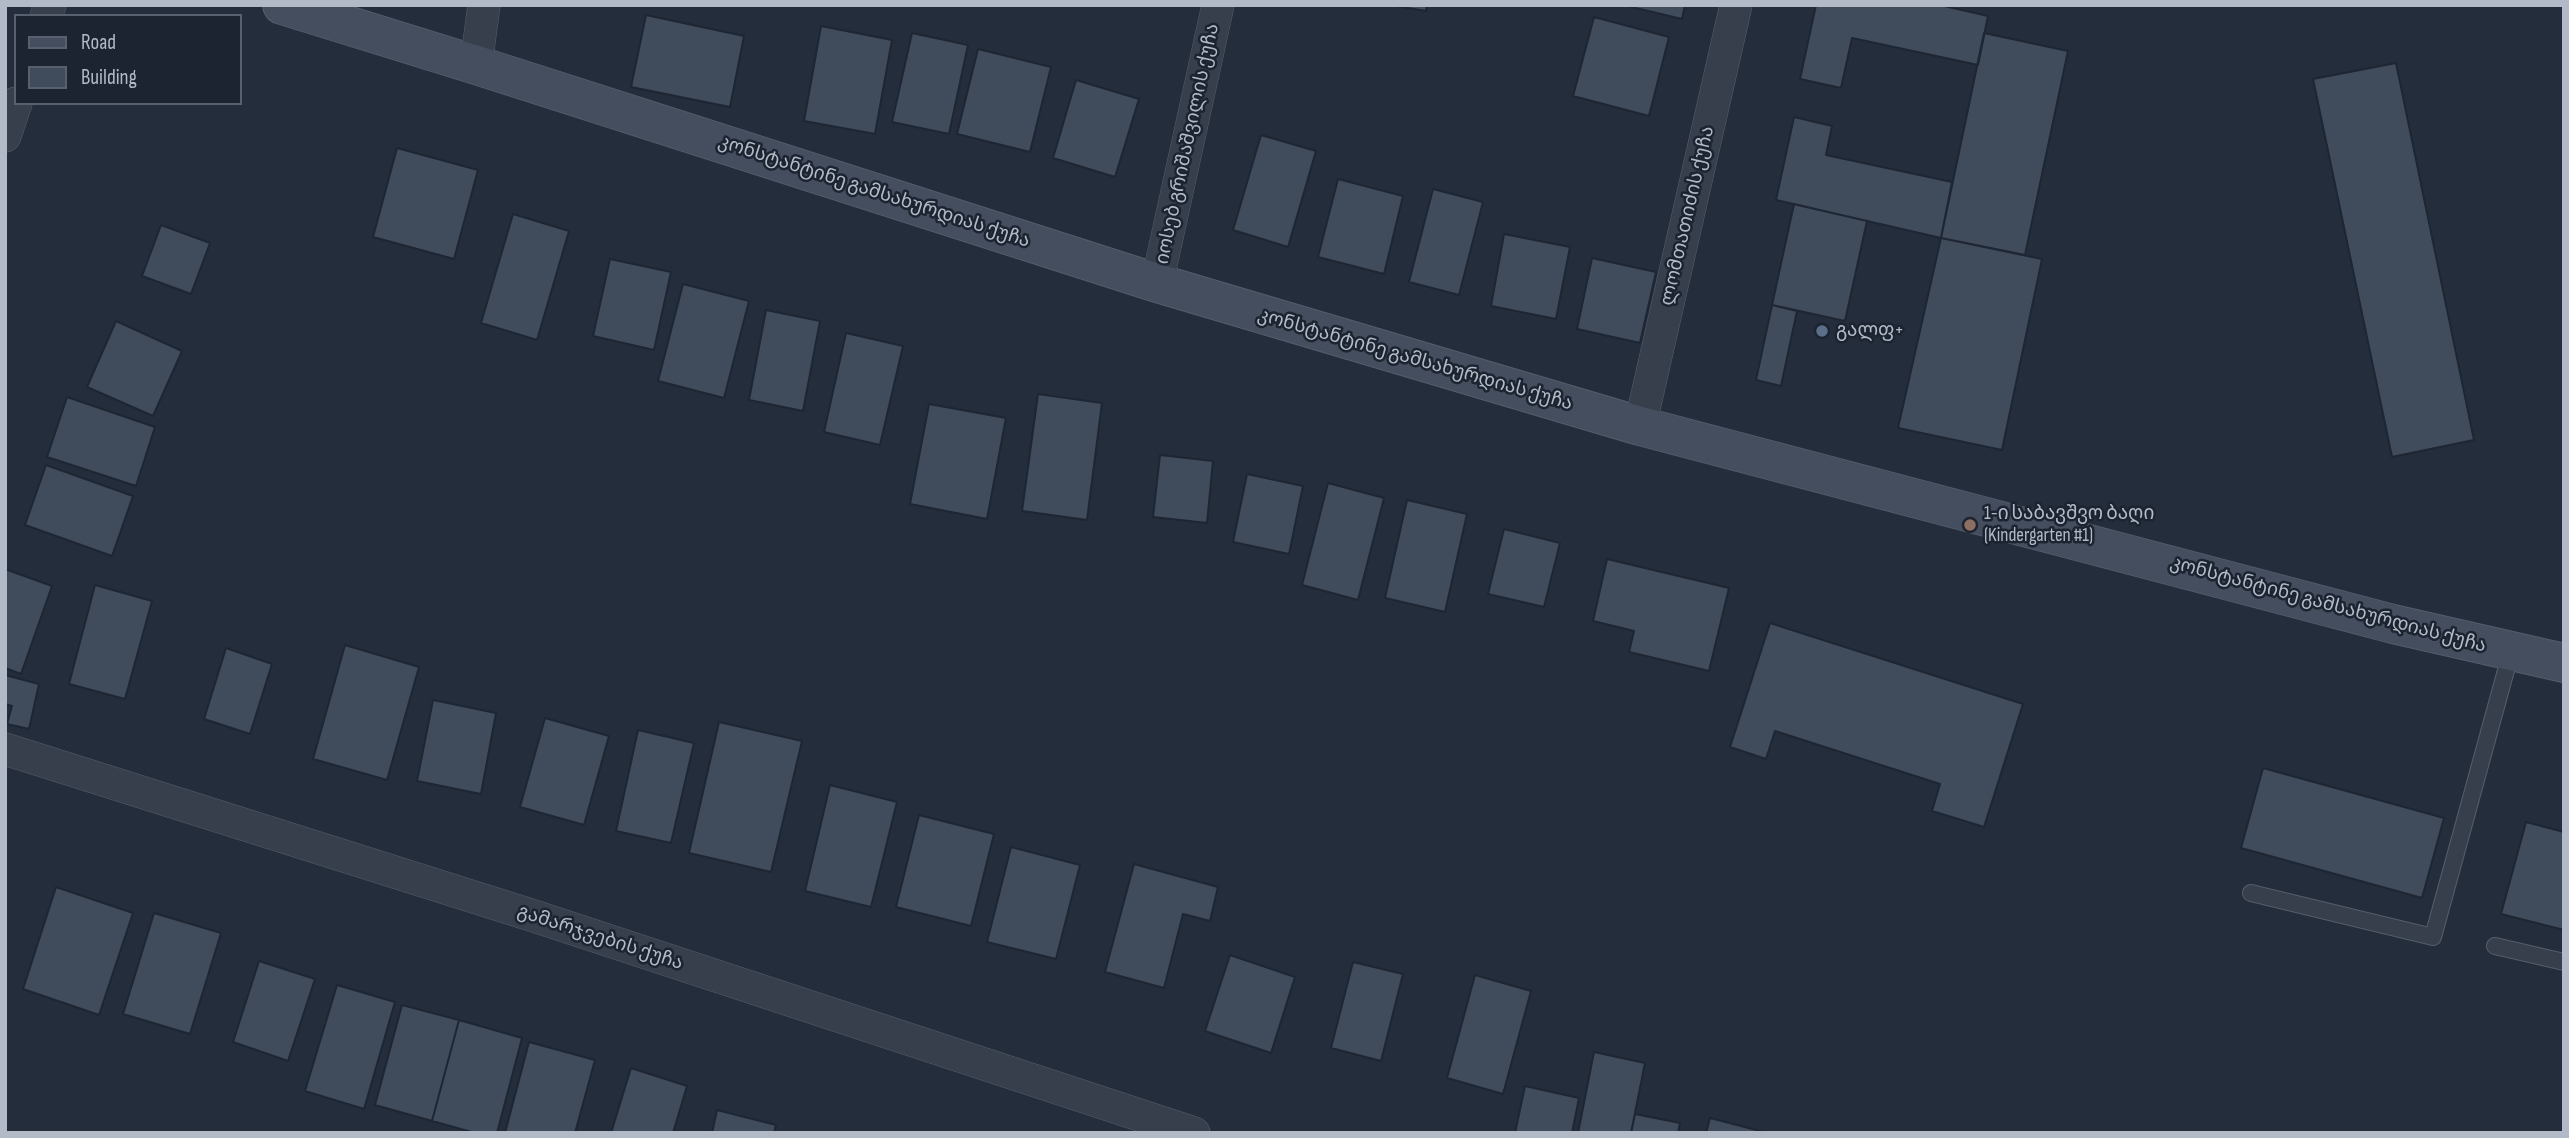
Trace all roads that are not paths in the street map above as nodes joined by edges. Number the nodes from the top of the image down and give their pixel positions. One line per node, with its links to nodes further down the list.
1 (282, 5): 5 (main road, კონსტანტინე გამსახურდიას ქუჩა)
2 (484, 5): 5 (street)
3 (1219, 5): 8 (street, იოსებ გრიშაშვილის ქუჩა)
4 (1736, 5): 9 (street, ლომთათიძის ქუჩა)
5 (476, 65): 8 (main road, კონსტანტინე გამსახურდიას ქუჩა)
6 (15, 105): 7 (street)
7 (5, 136)
8 (1157, 283): 9 (main road, კონსტანტინე გამსახურდიას ქუჩა)
9 (1640, 426): 10 (main road, კონსტანტინე გამსახურდიას ქუჩა)
10 (2511, 652): 11 (main road, კონსტანტინე გამსახურდიას ქუჩა); 13 (lane)
11 (2564, 663)
12 (5, 749): 16 (street, გამარჯვების ქუჩა)
13 (2251, 893)
14 (2495, 946): 15 (lane)
15 (2564, 962)
16 (1194, 1133)

